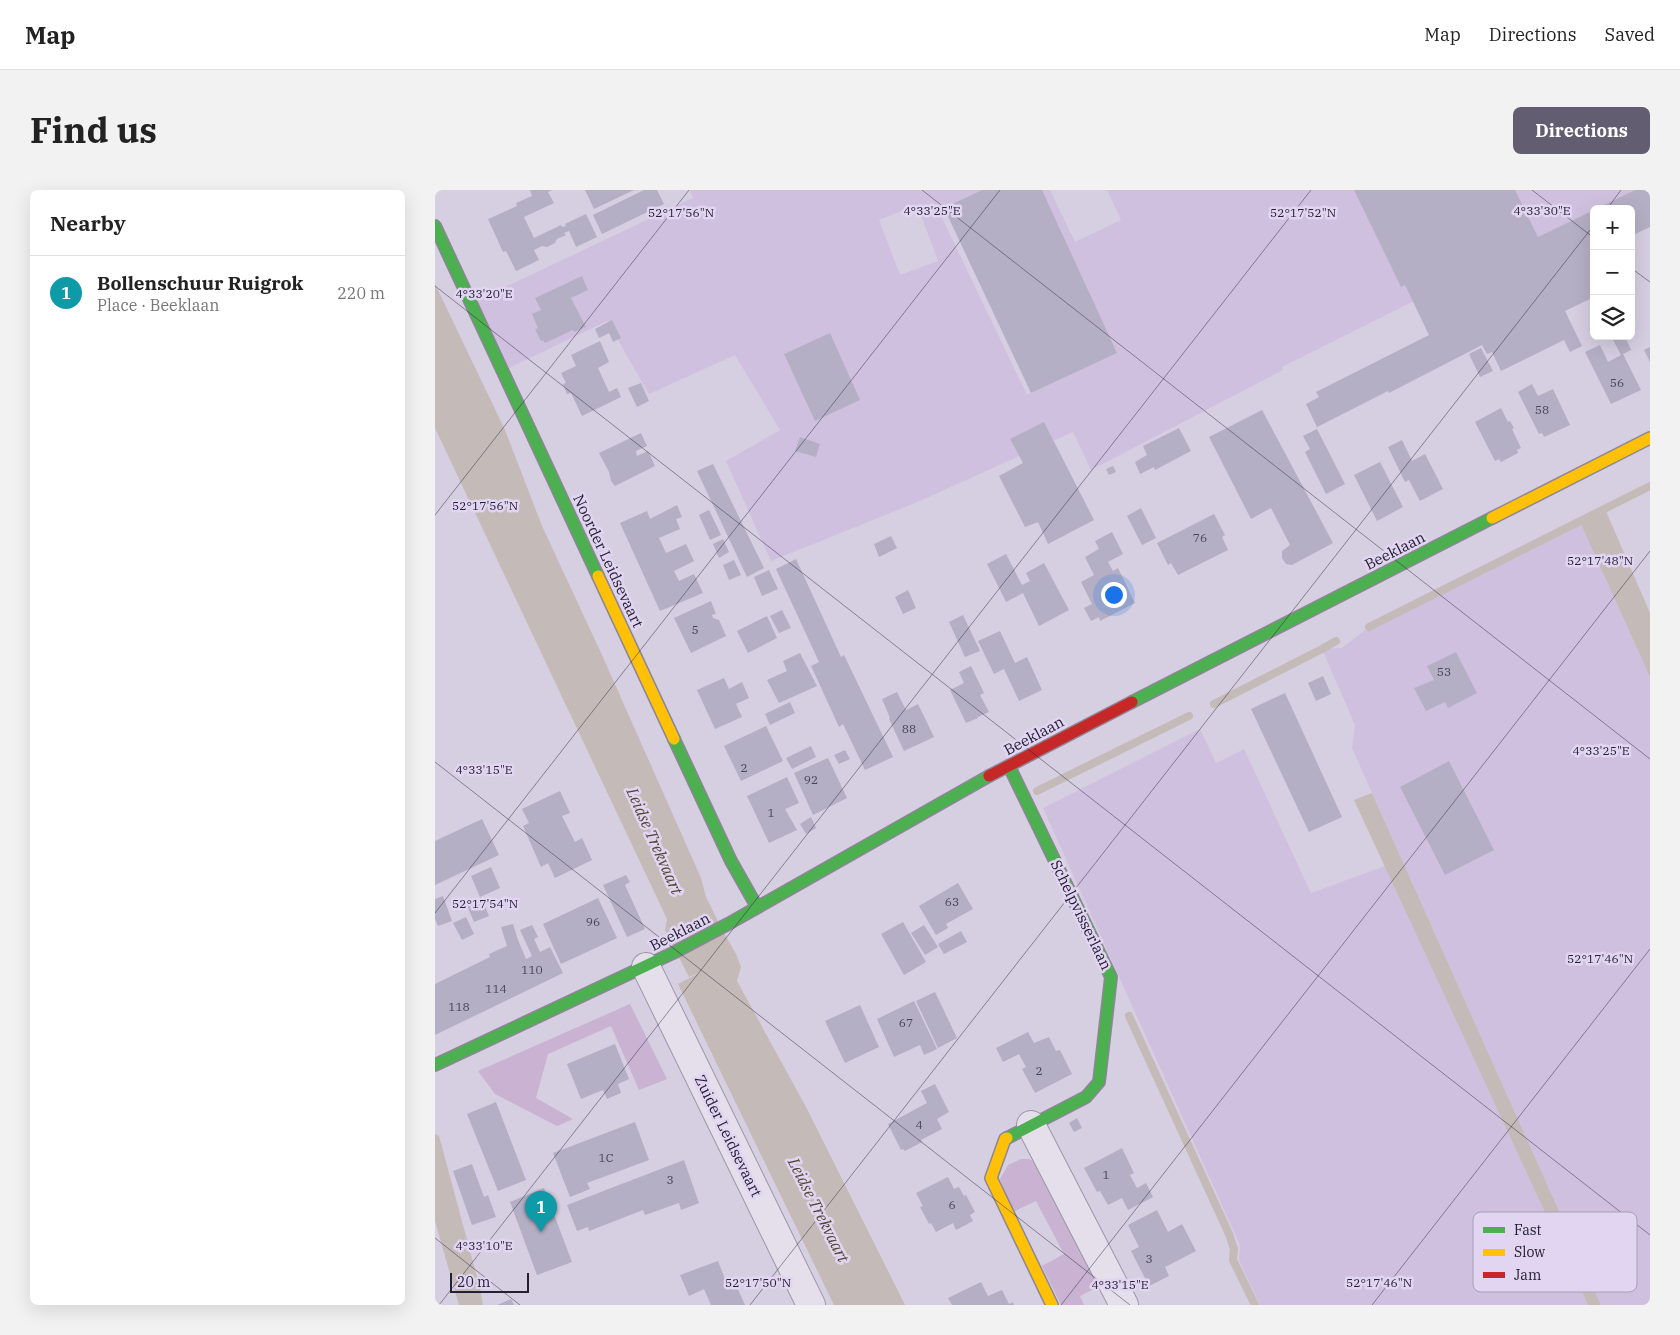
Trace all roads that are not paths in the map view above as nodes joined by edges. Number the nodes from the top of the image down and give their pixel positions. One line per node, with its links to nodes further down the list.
1 (435, 226): 4 (street, Noorder Leidsevaart)
2 (1650, 438): 3 (street, Beeklaan)
3 (1009, 766): 4 (street, Beeklaan); 7 (street, Schelpvisserlaan)
4 (757, 907): 5 (street, Beeklaan)
5 (646, 967): 6 (street, Beeklaan); 8 (street, Zuider Leidsevaart)
6 (435, 1065)
7 (1031, 1125): 9 (street, Schelpvisserlaan); 10 (street)
8 (811, 1305)
9 (1052, 1305)
10 (1124, 1305)

